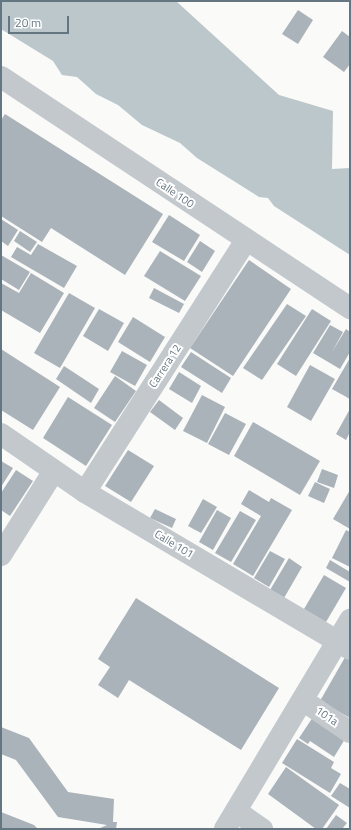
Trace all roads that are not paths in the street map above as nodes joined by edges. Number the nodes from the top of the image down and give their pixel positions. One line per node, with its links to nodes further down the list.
1 (1, 77): 2 (street, Calle 100)
2 (246, 240): 3 (street, Calle 100); 6 (street, Carrera 12)
3 (350, 308)
4 (1, 434): 5 (street, Calle 101)
5 (54, 471): 6 (street, Calle 101); 7 (street)
6 (85, 492): 9 (street, Calle 101)
7 (1, 555)
8 (350, 620): 9 (street)
9 (344, 645): 10 (street)
10 (304, 701): 11 (street, 101a); 12 (street)
11 (350, 732)
12 (230, 820): 13 (street)
13 (262, 829)

